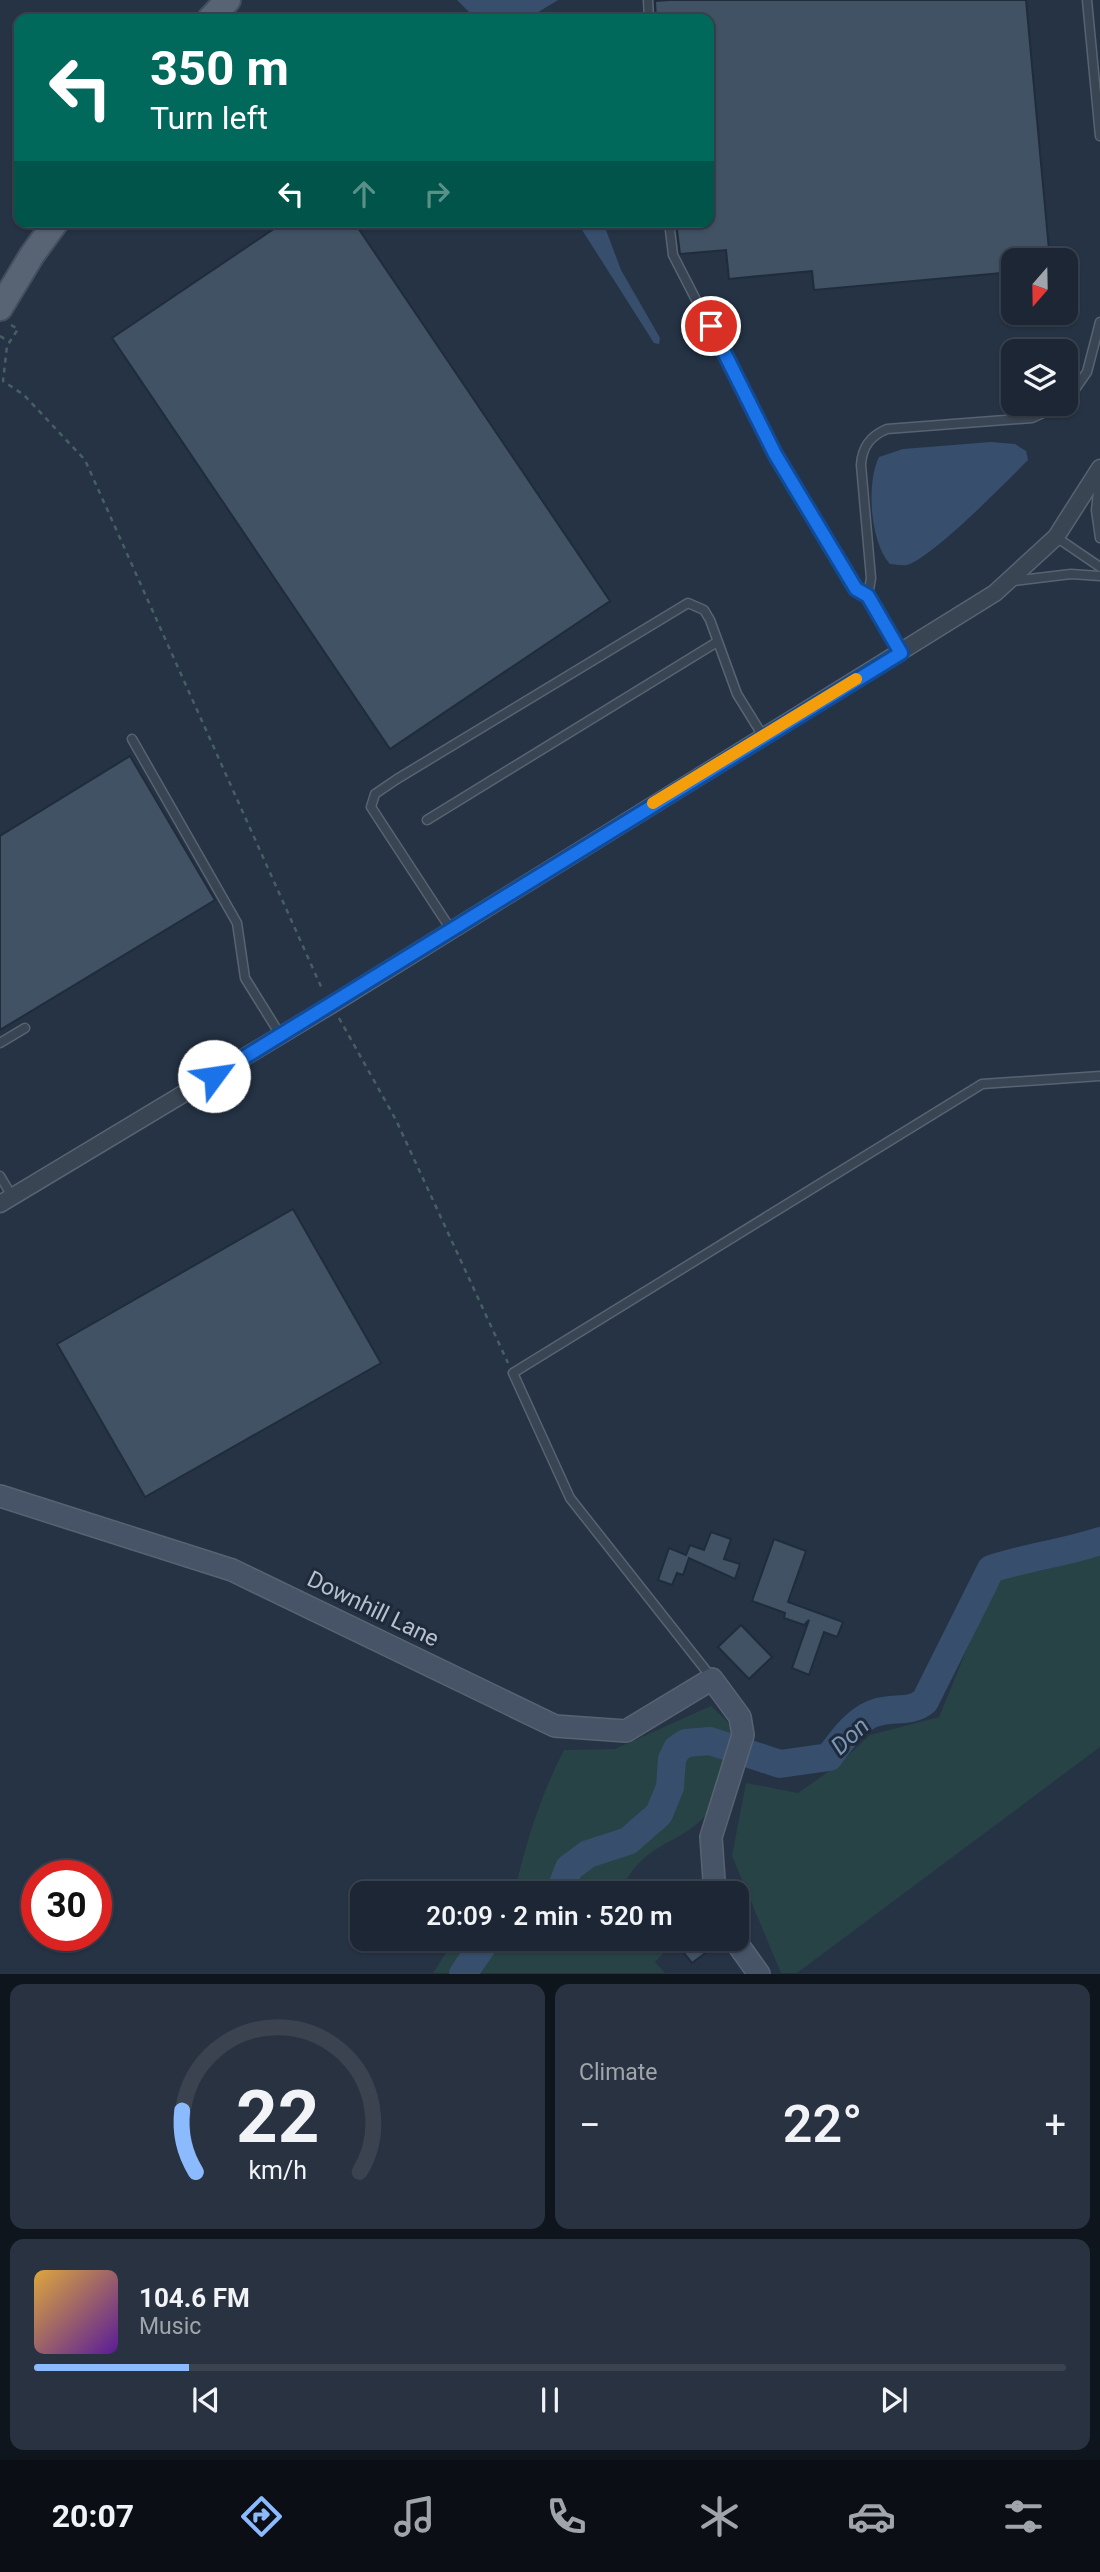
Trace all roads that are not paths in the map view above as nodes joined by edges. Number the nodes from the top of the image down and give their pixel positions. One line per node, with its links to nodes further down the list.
1 (228, 0): 3 (main road)
2 (1087, 0): 4 (lane)
3 (215, 14)
4 (1100, 136)
5 (52, 228): 7 (main road)
6 (670, 228): 17 (lane)
7 (0, 308)
8 (1100, 322): 9 (lane)
9 (1078, 384)
10 (1035, 416): 17 (lane)
11 (1100, 470): 12 (street); 13 (lane)
12 (1056, 537): 14 (lane); 16 (street)
13 (1100, 538)
14 (1100, 567)
15 (1100, 576): 16 (lane)
16 (1011, 581): 19 (street)
17 (868, 596): 19 (lane)
18 (718, 642): 20 (lane); 22 (lane); 23 (lane)
19 (901, 653): 20 (street)
20 (763, 736): 23 (street)
21 (132, 739): 25 (lane)
22 (427, 820)
23 (450, 928): 25 (street)
24 (25, 1028): 26 (lane)
25 (281, 1036): 29 (street)
26 (0, 1044)
27 (1100, 1076): 31 (lane)
28 (0, 1176): 29 (lane)
29 (7, 1201)
30 (0, 1496): 31 (street, Downhill Lane)
31 (712, 1679): 32 (street)
32 (714, 1881)
33 (743, 1951): 34 (street)
34 (759, 1973)

